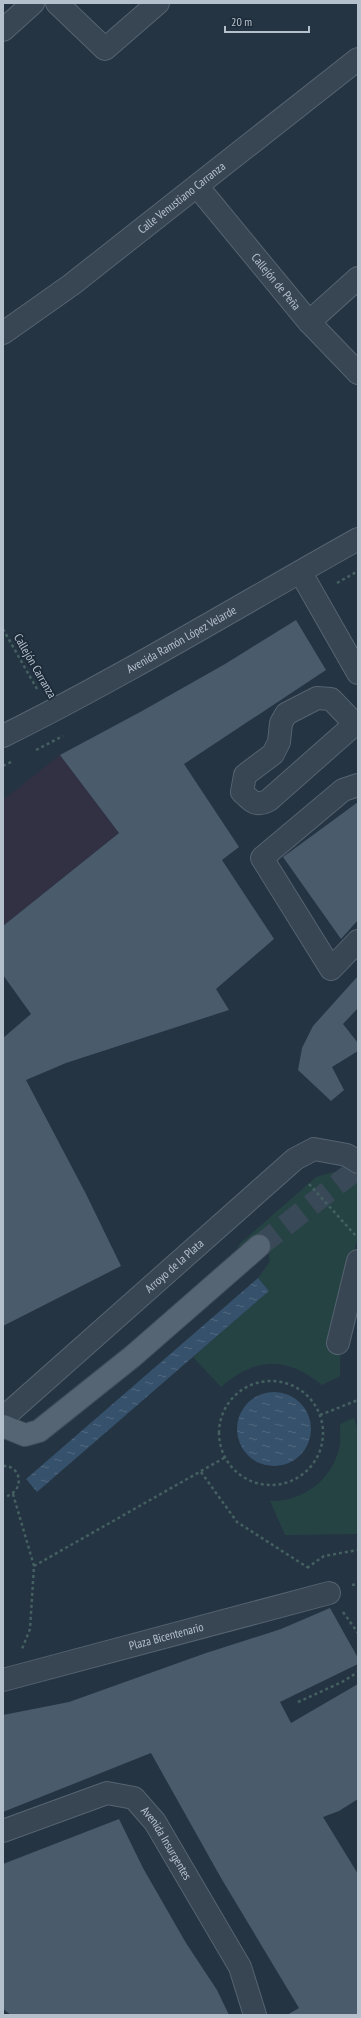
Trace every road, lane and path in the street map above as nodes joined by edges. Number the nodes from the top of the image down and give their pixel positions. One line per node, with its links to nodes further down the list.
1 (33, 3): 4 (street)
2 (57, 3): 3 (street)
3 (158, 3)
4 (3, 30)
5 (358, 59): 6 (street, Calle Venustiano Carranza)
6 (197, 186): 8 (street, Callejón de Peña); 9 (street, Calle Venustiano Carranza)
7 (358, 278): 8 (street)
8 (309, 322): 10 (street, Callejón de Peña)
9 (3, 333)
10 (358, 373)
11 (358, 538): 13 (street, Avenida Ramón López Velarde)
12 (358, 550): 13 (street, Avenida Ramón López Velarde)
13 (303, 577): 15 (street); 16 (street, Avenida Ramón López Velarde); 19 (street, Avenida Ramón López Velarde)
14 (3, 629): 16 (path, Callejón Carranza)
15 (358, 673)
16 (51, 712): 18 (street, Avenida Ramón López Velarde)
17 (357, 723): 17 (street)
18 (3, 736)
19 (3, 747)
20 (358, 785): 21 (street)
21 (358, 941)
22 (358, 1162): 30 (street, Arroyo de la Plata)
23 (309, 1184): 24 (path)
24 (358, 1238)
25 (259, 1246): 31 (main road)
26 (358, 1261): 27 (street)
27 (338, 1343)
28 (358, 1400): 29 (path)
29 (320, 1415): 32 (path); 32 (path)
30 (3, 1418)
31 (3, 1426)
32 (224, 1458): 34 (path)
33 (3, 1466): 35 (path)
34 (201, 1472): 39 (path); 40 (path)
35 (13, 1494): 36 (path); 39 (path)
36 (3, 1497)
37 (358, 1550): 38 (path)
38 (324, 1556)
39 (34, 1566): 43 (path)
40 (307, 1567)
41 (329, 1593): 43 (street, Plaza Bicentenario)
42 (358, 1672): 44 (path)
43 (6, 1680)
44 (298, 1702)
45 (3, 1831): 46 (street, Avenida Insurgentes)
46 (255, 2015)

